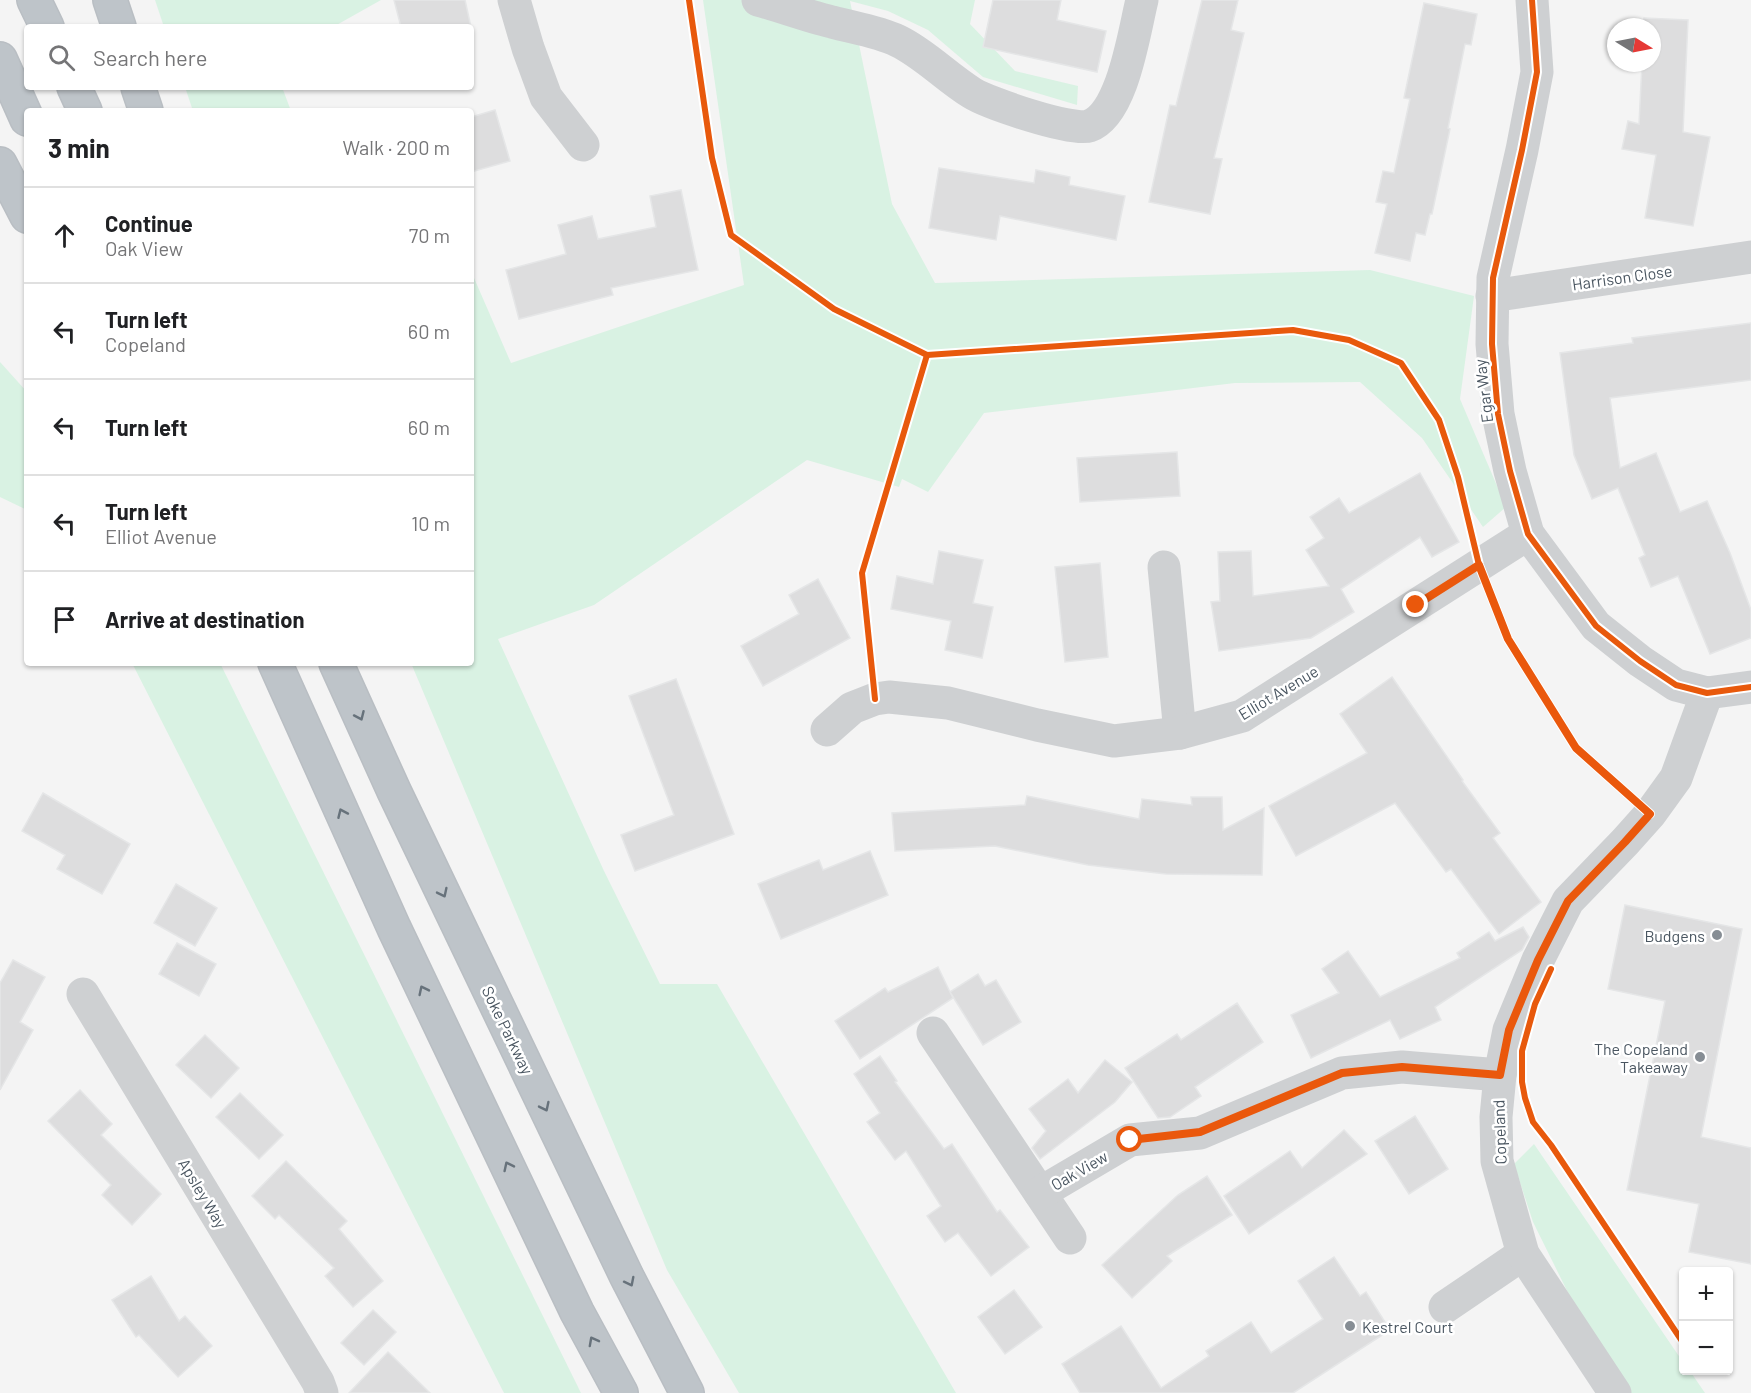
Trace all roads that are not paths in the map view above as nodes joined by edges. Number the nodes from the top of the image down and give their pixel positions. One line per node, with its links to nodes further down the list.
1 (34, 0): 7 (highway)
2 (110, 0): 8 (highway)
3 (514, 0): 15 (street)
4 (758, 0): 5 (street)
5 (1142, 0)
6 (1532, 0): 19 (street, Egar Way)
7 (46, 24)
8 (118, 24)
9 (0, 59): 14 (highway)
10 (75, 90): 12 (highway)
11 (139, 90): 13 (highway)
12 (84, 108)
13 (145, 108)
14 (24, 111)
15 (583, 145)
16 (0, 164): 17 (highway)
17 (24, 210)
18 (1751, 258): 19 (street, Harrison Close)
19 (1492, 296): 20 (street, Egar Way)
20 (1528, 534): 25 (street, Egar Way); 27 (street, Elliot Avenue)
21 (1164, 567): 27 (street)
22 (276, 666): 36 (highway, one-way to 22)
23 (337, 666): 37 (highway, Soke Parkway, one-way to 37)
24 (1751, 687): 25 (street)
25 (1707, 693): 30 (street, Copeland)
26 (827, 730): 27 (street, Elliot Avenue)
27 (1180, 733)
28 (83, 994): 35 (street, Apsley Way)
29 (933, 1033): 31 (street)
30 (1500, 1075): 31 (street, Oak View); 33 (street, Copeland)
31 (1040, 1193): 32 (street)
32 (1070, 1238)
33 (1523, 1254): 34 (street); 38 (street, Copeland)
34 (1445, 1307)
35 (322, 1393)
36 (621, 1393)
37 (687, 1393)
38 (1615, 1393)

